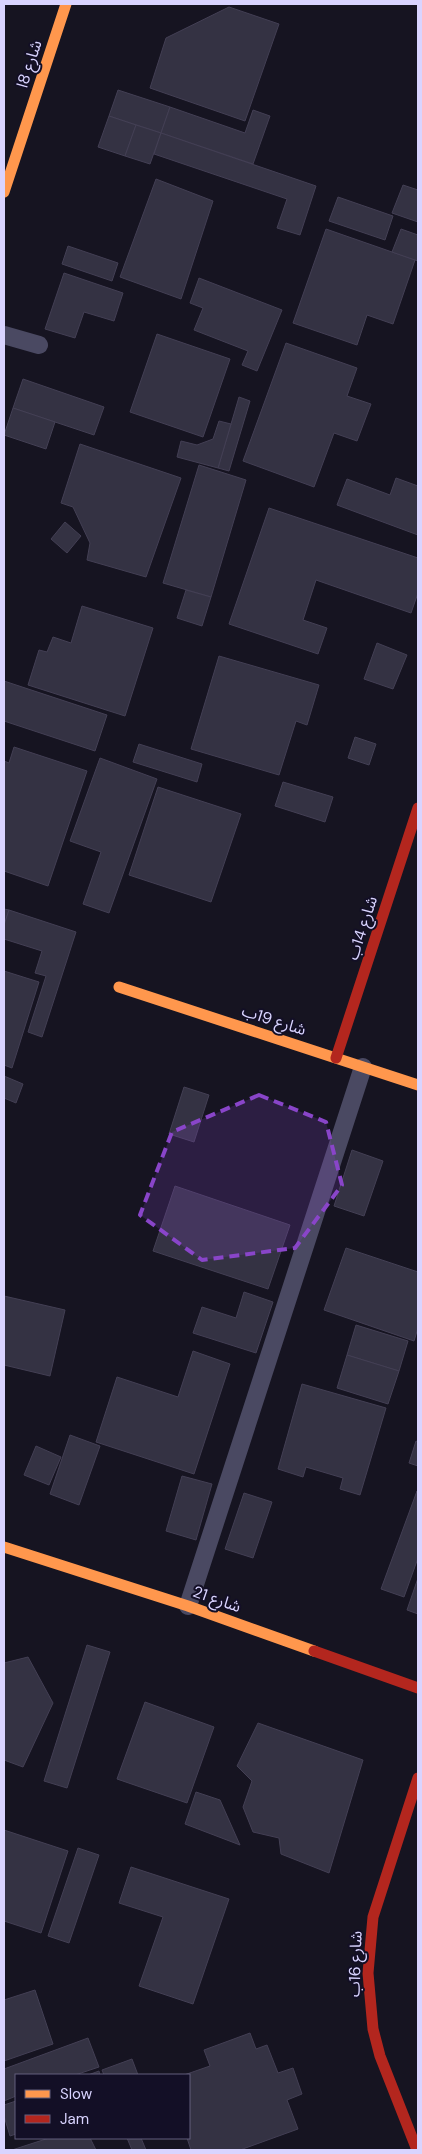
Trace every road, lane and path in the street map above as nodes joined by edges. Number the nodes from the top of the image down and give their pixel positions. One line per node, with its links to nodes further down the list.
1 (66, 4): 2 (street, شارع 8ا)
2 (4, 192)
3 (4, 335): 4 (lane)
4 (39, 346)
5 (418, 808): 7 (street, شارع 14ب)
6 (119, 987): 7 (street, شارع 19ب)
7 (336, 1058): 8 (street, شارع 19ب)
8 (363, 1067): 9 (street, شارع 19ب); 11 (lane)
9 (418, 1085)
10 (4, 1547): 11 (street, شارع 21)
11 (188, 1606): 12 (street, شارع 21)
12 (418, 1688)
13 (418, 1778): 14 (street, شارع 16ب)
14 (417, 2150)

